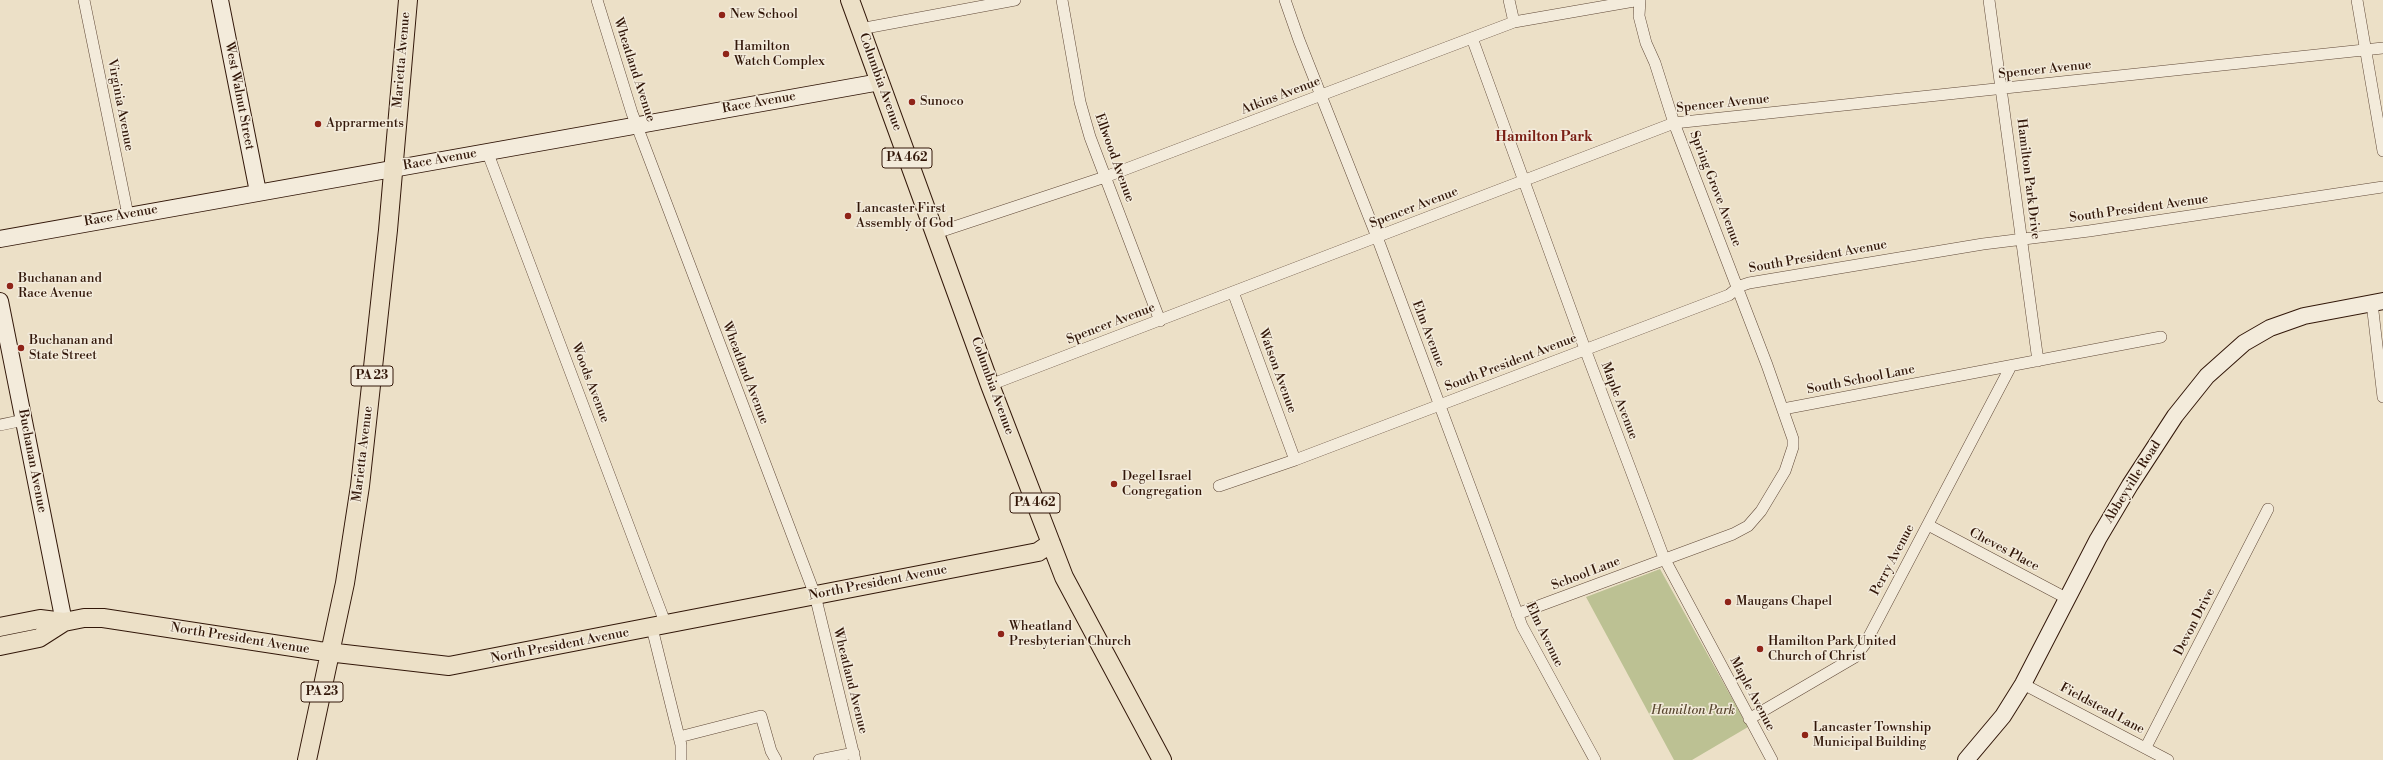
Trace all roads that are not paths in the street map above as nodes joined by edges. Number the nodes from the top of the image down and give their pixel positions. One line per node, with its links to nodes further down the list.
1 (84, 0): 30 (street, Virginia Avenue)
2 (220, 0): 29 (main road, West Walnut Street)
3 (408, 0): 25 (main road, Marietta Avenue / PA 23)
4 (597, 0): 22 (street, Wheatland Avenue)
5 (850, 0): 14 (main road, Columbia Avenue / PA 462)
6 (1015, 0): 14 (street)
7 (1062, 0): 26 (street, Ellwood Avenue)
8 (1285, 0): 20 (street, Elm Avenue)
9 (1509, 0): 13 (street)
10 (1640, 0): 13 (street, Atkins Avenue); 21 (street, Spring Grove Avenue)
11 (1990, 0): 19 (street, Hamilton Park Drive)
12 (2357, 0): 17 (street)
13 (1514, 22): 15 (street, Atkins Avenue)
14 (860, 29): 18 (main road, Columbia Avenue / PA 462)
15 (1472, 38): 20 (street, Atkins Avenue); 27 (street, Maple Avenue)
16 (2383, 48): 17 (street, Spencer Avenue)
17 (2366, 50): 19 (street, Spencer Avenue); 24 (street)
18 (880, 82): 22 (main road, Race Avenue); 31 (main road, Columbia Avenue / PA 462)
19 (2001, 89): 21 (street, Spencer Avenue); 34 (street, Hamilton Park Drive)
20 (1322, 95): 26 (street, Atkins Avenue); 32 (street, Elm Avenue)
21 (1674, 123): 27 (street, Spencer Avenue); 35 (street, Spring Grove Avenue)
22 (636, 125): 23 (main road, Race Avenue); 56 (street, Wheatland Avenue)
23 (487, 151): 25 (main road, Race Avenue); 60 (street, Woods Avenue)
24 (2383, 151)
25 (393, 168): 29 (main road, Race Avenue); 63 (main road, Marietta Avenue / PA 23)
26 (1105, 177): 31 (street, Atkins Avenue); 39 (street, Ellwood Avenue)
27 (1524, 181): 32 (street, Spencer Avenue); 41 (street, Maple Avenue)
28 (2383, 187): 34 (street, South President Avenue)
29 (258, 192): 30 (main road, Race Avenue)
30 (128, 215): 33 (main road, Race Avenue)
31 (936, 234): 44 (main road, Columbia Avenue / PA 462)
32 (1377, 237): 36 (street, Spencer Avenue); 46 (street, Elm Avenue)
33 (0, 239)
34 (2022, 240): 35 (street, South President Avenue); 42 (street, Hamilton Park Drive)
35 (1738, 288): 41 (street, South President Avenue); 47 (street, Spring Grove Avenue)
36 (1233, 292): 39 (street, Spencer Avenue); 50 (street, Watson Avenue)
37 (0, 300): 48 (main road, Buchanan Avenue)
38 (2377, 302): 45 (street); 57 (main road, Abbeyville Road)
39 (1160, 320): 44 (street, Spencer Avenue)
40 (2161, 337): 42 (street, South School Lane)
41 (1584, 349): 46 (street, South President Avenue); 55 (street, Maple Avenue)
42 (2038, 361): 43 (street, South School Lane)
43 (2011, 366): 47 (street, South School Lane); 53 (street, Perry Avenue)
44 (990, 385): 54 (main road, Columbia Avenue / PA 462)
45 (2383, 397)
46 (1440, 405): 50 (street, South President Avenue); 58 (street, Elm Avenue)
47 (1783, 409): 55 (street)
48 (24, 420): 49 (street); 59 (main road, Buchanan Avenue)
49 (0, 424)
50 (1295, 460): 51 (street, South President Avenue)
51 (1220, 486)
52 (2268, 509): 67 (street, Devon Drive)
53 (1928, 525): 57 (street, Cheves Place); 65 (street, Perry Avenue)
54 (1051, 543): 56 (main road, North President Avenue); 73 (main road, Columbia Avenue / PA 462)
55 (1664, 558): 58 (street, School Lane); 65 (street, Maple Avenue)
56 (815, 596): 60 (main road, North President Avenue); 68 (street, Wheatland Avenue)
57 (2068, 599): 64 (main road, Abbeyville Road)
58 (1517, 614): 74 (street, Elm Avenue)
59 (64, 622): 61 (main road, North President Avenue); 62 (main road, North President Avenue); 63 (main road, North President Avenue)
60 (659, 626): 63 (main road, North President Avenue); 66 (street, Woods Avenue)
61 (0, 627)
62 (0, 646)
63 (330, 652): 69 (main road, Marietta Avenue / PA 23)
64 (2023, 684): 67 (street, Fieldstead Lane); 76 (main road, Abbeyville Road)
65 (1749, 719): 75 (street, Maple Avenue)
66 (679, 737): 70 (street, Woods Avenue); 71 (street)
67 (2146, 747): 77 (street, Fieldstead Lane)
68 (854, 757): 72 (street)
69 (307, 760)
70 (681, 760)
71 (776, 760)
72 (819, 760)
73 (1162, 760)
74 (1595, 760)
75 (1772, 760)
76 (1966, 760)
77 (2168, 760)

